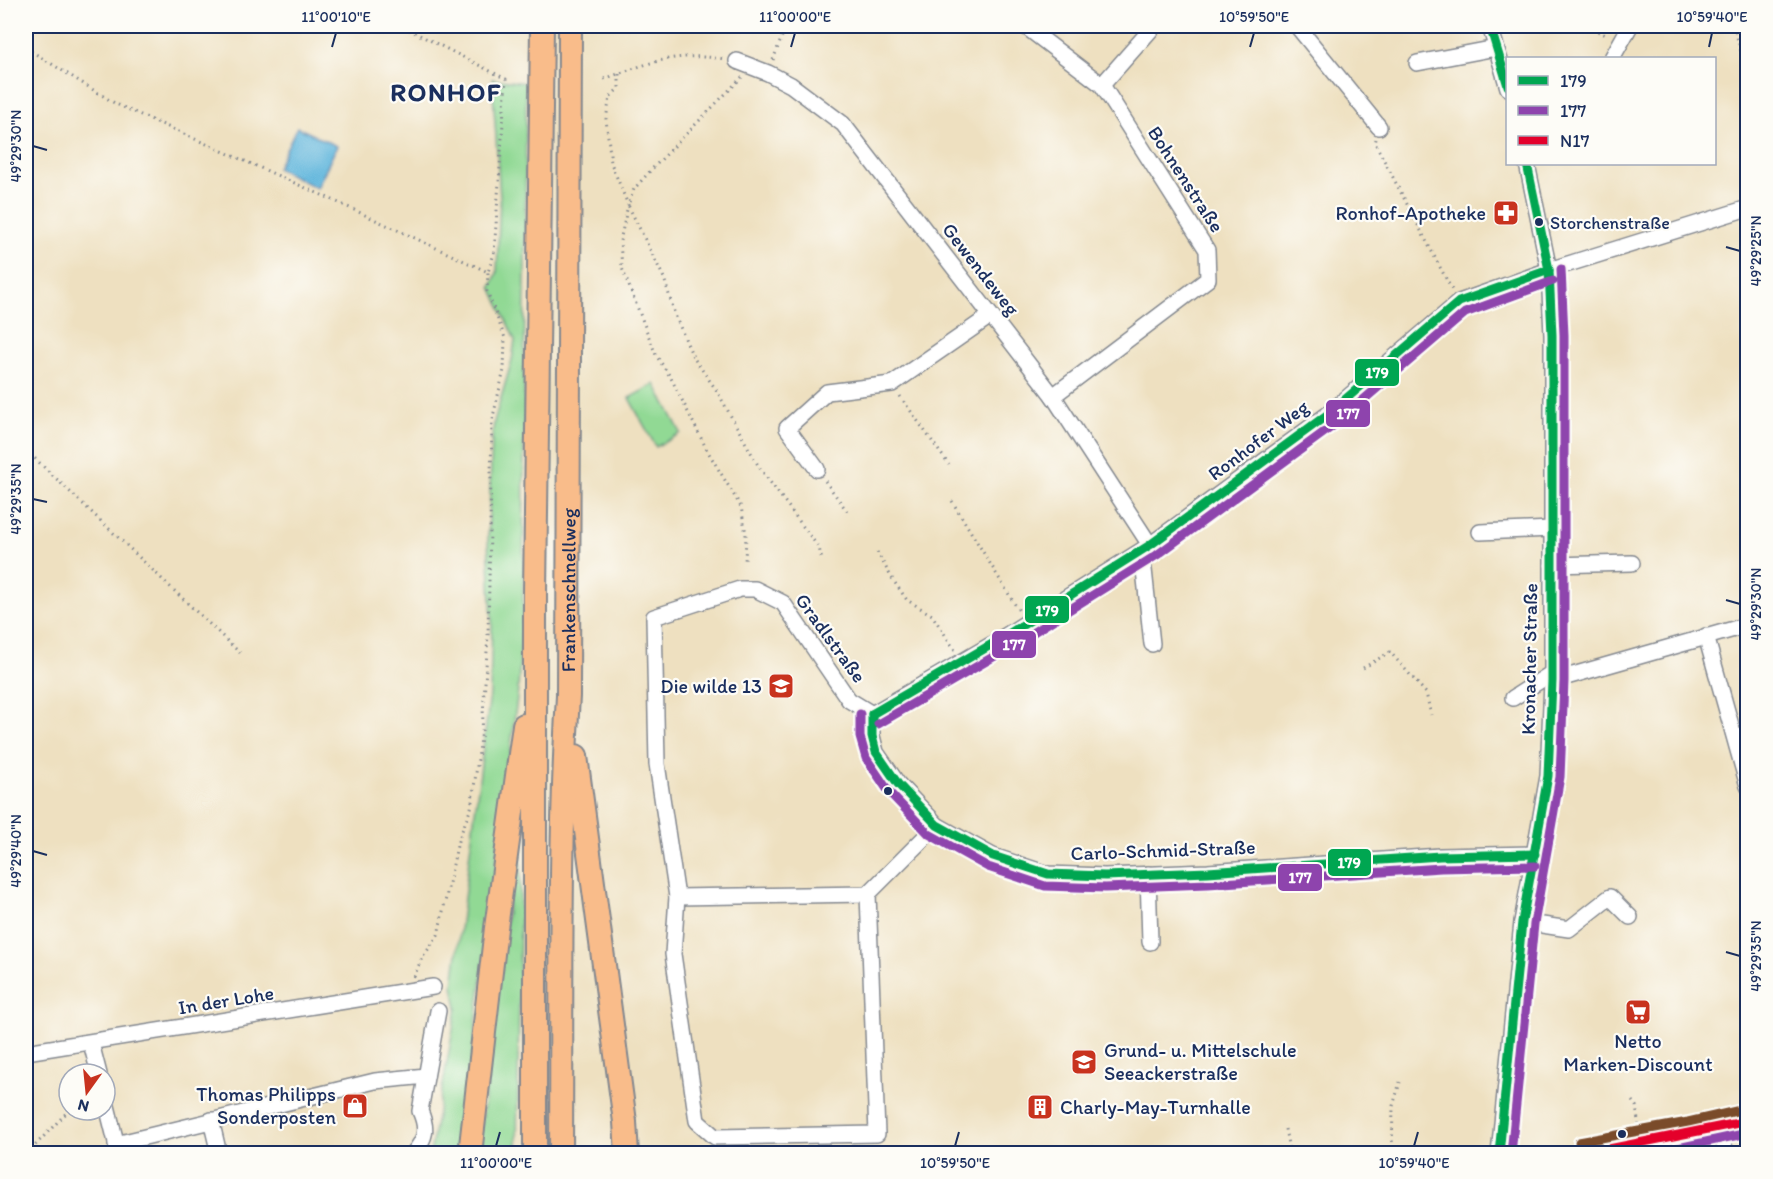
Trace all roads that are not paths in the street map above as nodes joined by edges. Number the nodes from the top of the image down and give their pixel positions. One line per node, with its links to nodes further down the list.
1 (542, 26): 29 (highway, Frankenschnellweg)
2 (570, 26): 31 (highway, Frankenschnellweg)
3 (1025, 26): 13 (street, Bohnenstraße)
4 (1154, 26): 13 (street)
5 (1297, 26): 14 (street)
6 (1490, 26): 8 (street)
7 (1630, 26): 9 (street)
8 (1497, 48): 10 (street); 12 (street)
9 (1612, 57)
10 (1417, 63)
11 (744, 64): 18 (street, Gewendeweg)
12 (1506, 81)
13 (1102, 85): 19 (street, Bohnenstraße)
14 (1379, 127)
15 (1527, 165): 17 (street, Kronacher Straße)
16 (1748, 208): 17 (street, Ronhofer Weg)
17 (1549, 270): 21 (street, Kronacher Straße); 23 (street, Ronhofer Weg)
18 (990, 316): 19 (street, Gewendeweg); 20 (street)
19 (1053, 396): 23 (street, Gewendeweg)
20 (817, 469)
21 (1552, 529): 22 (street); 25 (street, Kronacher Straße)
22 (1480, 532)
23 (1146, 548): 28 (street); 33 (street, Ronhofer Weg)
24 (1632, 563): 25 (street)
25 (1552, 565): 30 (street, Kronacher Straße)
26 (1748, 625): 27 (street)
27 (1706, 636): 30 (street); 34 (street)
28 (1152, 644)
29 (535, 655): 54 (highway); 59 (highway, Frankenschnellweg)
30 (1552, 677): 32 (street); 36 (street, Kronacher Straße)
31 (568, 696): 52 (highway); 60 (highway, Frankenschnellweg)
32 (1513, 698)
33 (872, 714): 35 (street, Carlo-Schmid-Straße); 39 (street, Gradlstraße)
34 (1748, 786)
35 (937, 825): 37 (street, Carlo-Schmid-Straße); 38 (street)
36 (1535, 854): 37 (street, Carlo-Schmid-Straße); 41 (street, Kronacher Straße)
37 (1148, 874): 42 (street)
38 (868, 894): 39 (street); 39 (street)
39 (678, 897)
40 (1630, 917): 41 (street)
41 (1522, 922): 63 (street, Kronacher Straße)
42 (1150, 942)
43 (433, 987): 45 (street, In der Lohe)
44 (438, 1011): 48 (street)
45 (92, 1043): 46 (street, In der Lohe); 47 (street)
46 (26, 1052)
47 (96, 1062)
48 (426, 1076): 49 (street); 57 (street)
49 (210, 1120): 55 (street); 56 (street)
50 (1748, 1121): 53 (main road)
51 (111, 1122): 55 (street)
52 (625, 1122): 61 (highway); 62 (highway)
53 (1720, 1127): 64 (main road); 65 (street)
54 (470, 1142): 58 (highway)
55 (118, 1149)
56 (219, 1154)
57 (413, 1154)
58 (463, 1154)
59 (535, 1154)
60 (561, 1154)
61 (627, 1154)
62 (635, 1154)
63 (1498, 1154)
64 (1581, 1154)
65 (1726, 1154)

